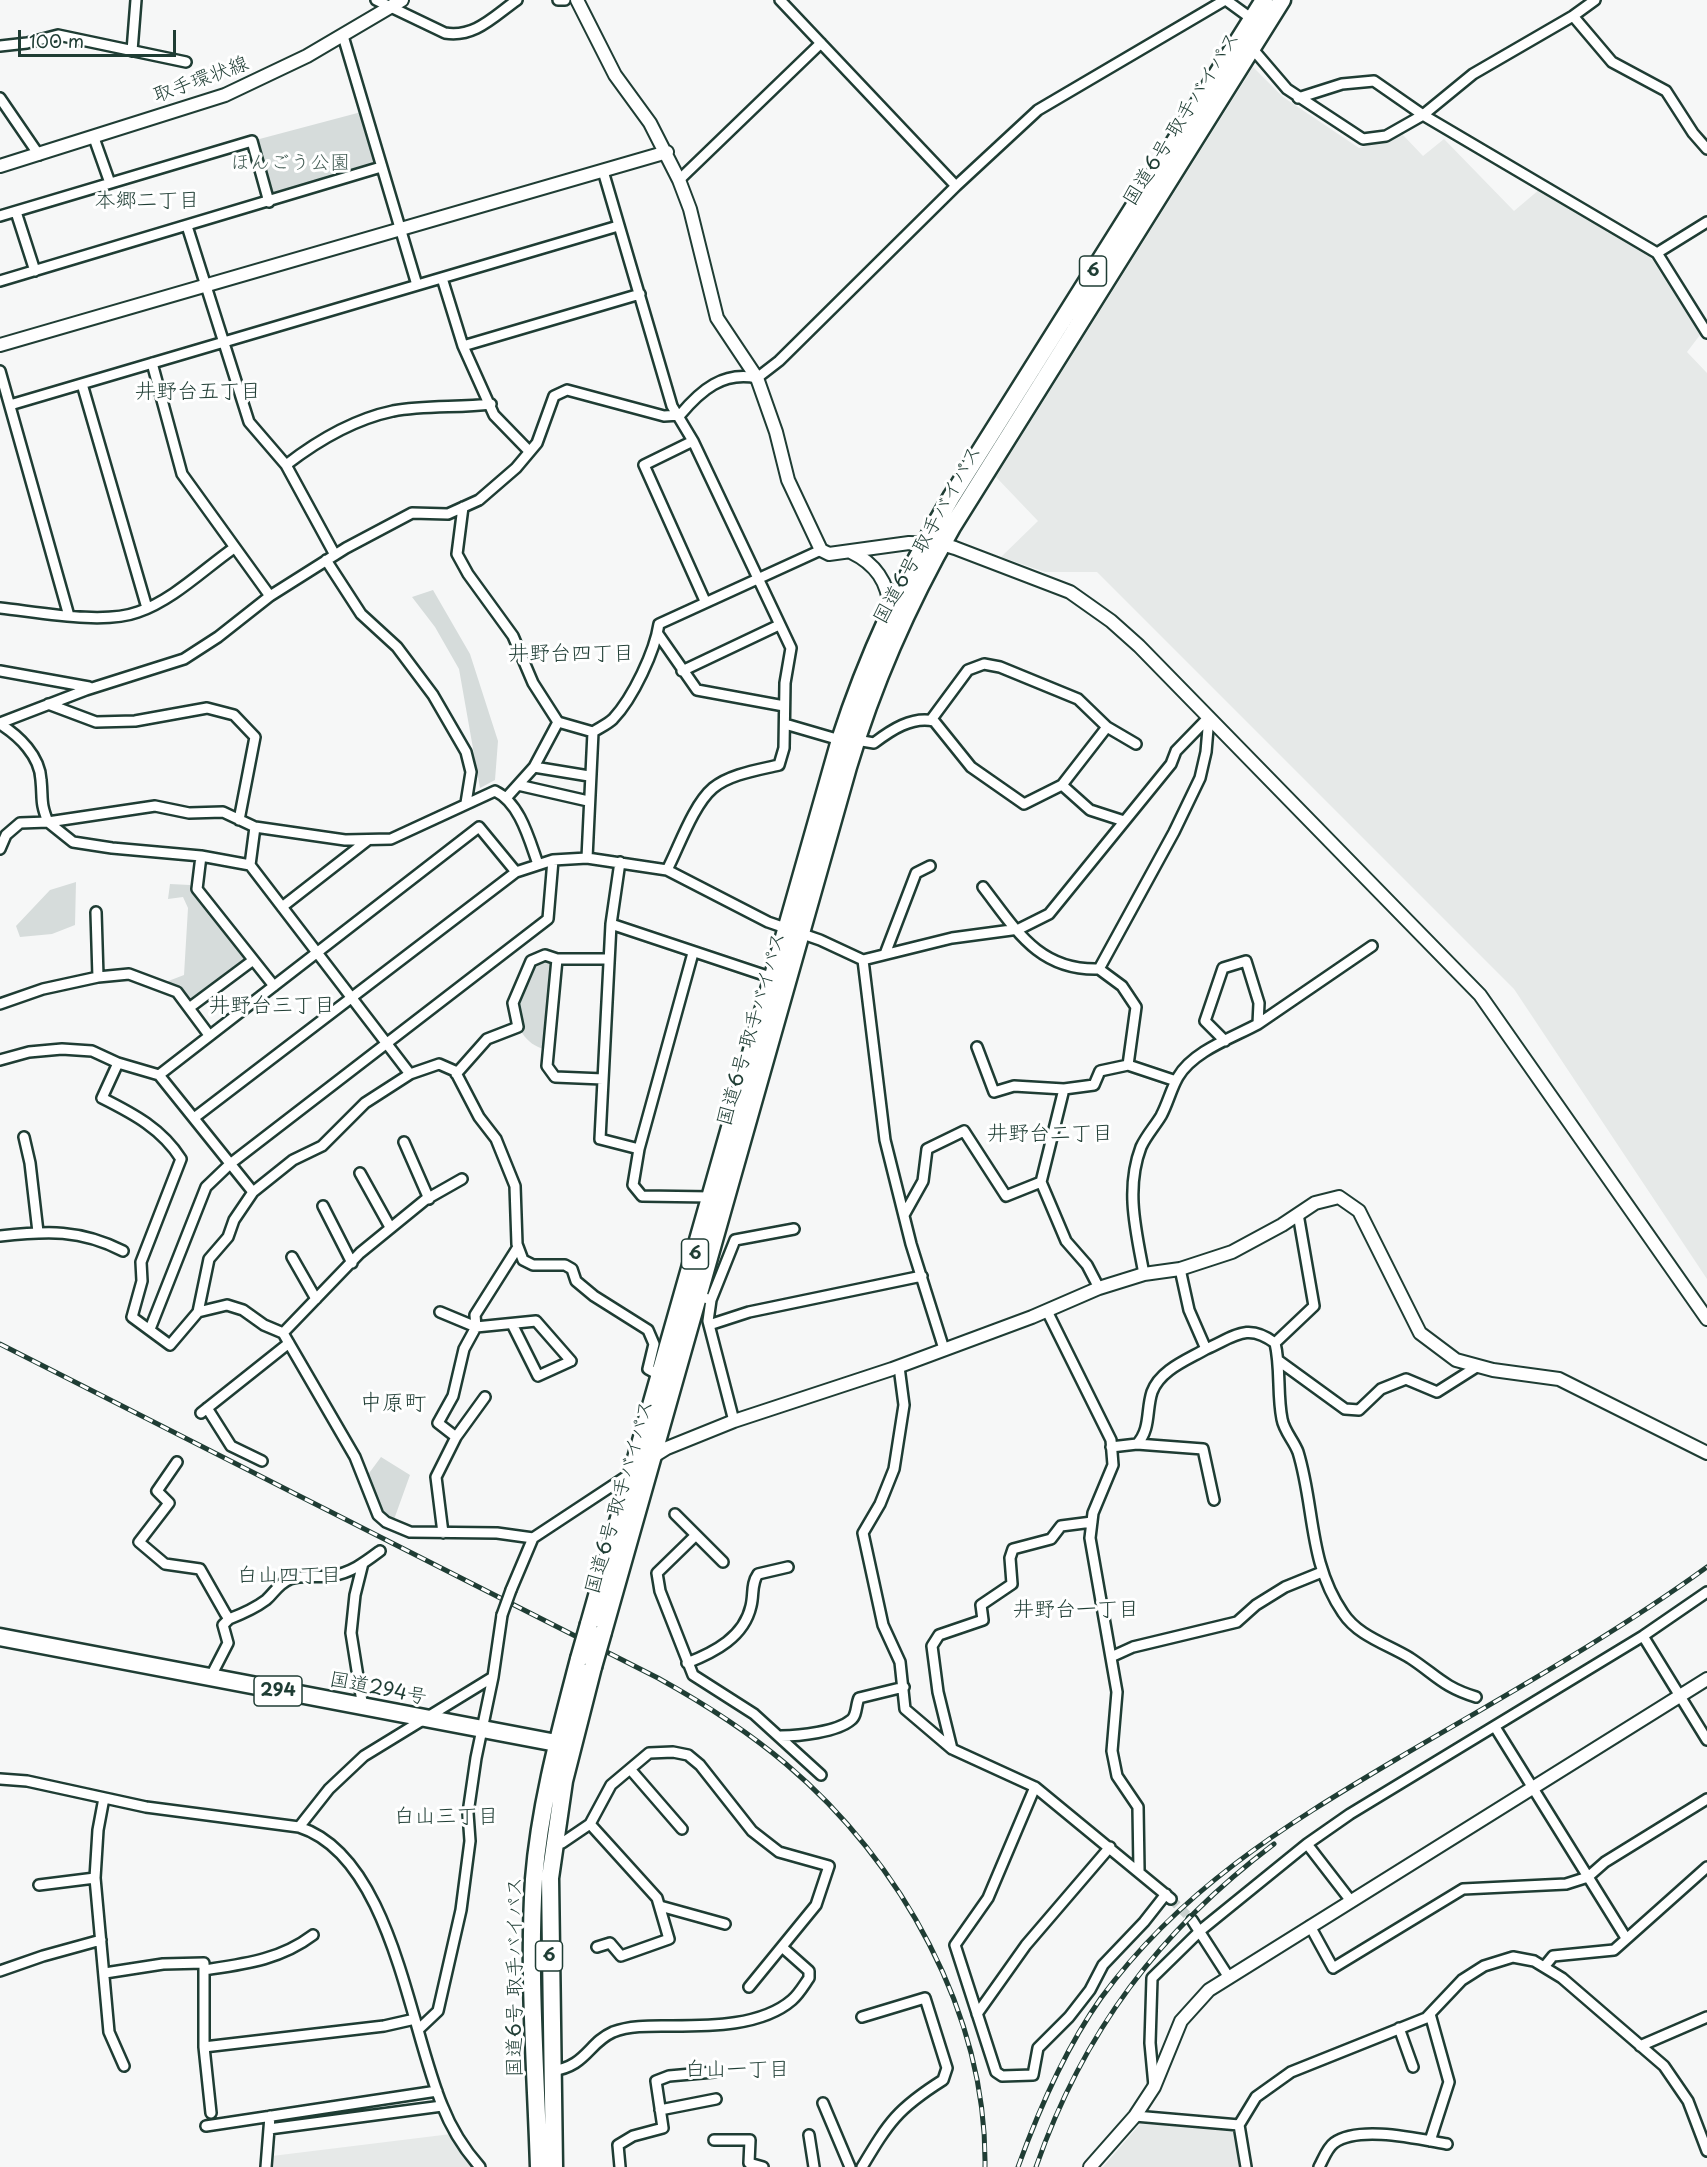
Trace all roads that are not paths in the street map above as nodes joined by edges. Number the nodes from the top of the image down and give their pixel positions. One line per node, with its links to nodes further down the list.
1 (136, 0): 19 (street)
2 (376, 0): 12 (street)
3 (517, 0): 12 (street)
4 (558, 0): 5 (street)
5 (565, 0)
6 (577, 0): 26 (street)
7 (780, 0): 16 (street)
8 (1226, 0): 14 (street); 33 (street)
9 (1264, 0): 14 (highway, 国道6号 取手バイパス / 6)
10 (1282, 0): 17 (highway, 国道6号 取手バイパス / 6)
11 (1594, 0): 13 (street)
12 (396, 3): 15 (street, 取手環状線)
13 (1573, 16): 23 (street); 25 (street)
14 (1252, 19): 17 (highway, 国道6号 取手バイパス / 6)
15 (343, 36): 24 (street, 取手環状線); 29 (street)
16 (821, 43): 31 (street); 33 (street)
17 (1245, 44): 22 (street); 63 (highway, 国道6号 取手バイパス / 6); 64 (highway, 国道6号 取手バイパス / 6)
18 (0, 46): 19 (street)
19 (132, 51): 20 (street)
20 (186, 62)
21 (0, 98): 27 (street)
22 (1298, 98): 23 (street); 23 (street)
23 (1423, 115): 41 (street)
24 (94, 138): 27 (street, 取手環状線); 32 (street)
25 (1707, 149)
26 (667, 152): 30 (street); 31 (street)
27 (39, 155): 28 (street, 取手環状線)
28 (0, 166)
29 (381, 167): 34 (street); 40 (street)
30 (603, 171): 39 (street); 40 (street)
31 (679, 180): 54 (street)
32 (110, 183): 34 (street); 35 (street)
33 (957, 186): 54 (street)
34 (269, 202): 38 (street)
35 (16, 212): 36 (street); 42 (street)
36 (0, 216)
37 (1707, 222): 41 (street)
38 (187, 226): 42 (street); 46 (street)
39 (618, 226): 43 (street); 47 (street)
40 (400, 231): 45 (street); 46 (street)
41 (1657, 253): 48 (street)
42 (35, 270): 44 (street)
43 (442, 278): 45 (street); 51 (street)
44 (0, 281)
45 (417, 285): 49 (street)
46 (205, 286): 49 (street); 50 (street)
47 (640, 294): 51 (street); 58 (street)
48 (1707, 333)
49 (222, 342): 52 (street); 61 (street)
50 (0, 345)
51 (463, 346): 56 (street)
52 (152, 363): 55 (street); 65 (street)
53 (0, 370): 57 (street)
54 (757, 378): 58 (street); 66 (street)
55 (82, 384): 57 (street); 73 (street)
56 (491, 404): 60 (street); 61 (street)
57 (10, 405): 75 (street)
58 (680, 415): 59 (street); 60 (street)
59 (693, 441): 69 (street); 71 (street)
60 (529, 451): 62 (street)
61 (286, 465): 68 (street)
62 (463, 507): 68 (street); 85 (street)
63 (925, 543): 64 (street); 67 (street); 74 (highway, 国道6号 取手バイパス / 6)
64 (942, 544): 83 (street); 90 (highway, 国道6号 取手バイパス / 6)
65 (234, 548): 70 (street); 73 (street)
66 (821, 550): 67 (street); 69 (street)
67 (850, 552): 74 (street)
68 (331, 557): 70 (street); 98 (street)
69 (757, 578): 71 (street); 76 (street)
70 (270, 596): 80 (street)
71 (705, 601): 77 (street)
72 (0, 608): 75 (street)
73 (147, 608): 75 (street)
74 (890, 609): 90 (highway, 国道6号 取手バイパス / 6)
75 (69, 616)
76 (779, 625): 79 (street); 82 (street)
77 (658, 634): 79 (street); 89 (street)
78 (0, 671): 80 (street)
79 (682, 671): 82 (street)
80 (94, 688): 81 (street)
81 (48, 704): 86 (street); 99 (street)
82 (784, 706): 87 (street)
83 (1209, 717): 100 (street); 128 (street); 180 (street)
84 (931, 720): 88 (street); 90 (street); 95 (street)
85 (558, 722): 89 (street); 92 (street)
86 (0, 723): 101 (street)
87 (785, 724): 90 (street); 112 (street)
88 (1107, 727): 91 (street); 95 (street)
89 (593, 732): 93 (street)
90 (848, 740): 119 (highway, 国道6号 取手バイパス / 6)
91 (1136, 744)
92 (534, 766): 93 (street); 94 (street)
93 (589, 776): 97 (street)
94 (518, 785): 96 (street); 97 (street)
95 (1062, 785): 100 (street)
96 (507, 797): 98 (street); 109 (street)
97 (588, 801): 106 (street)
98 (466, 802): 103 (street)
99 (239, 820): 101 (street); 102 (street)
100 (1124, 821): 118 (street)
101 (48, 822): 104 (street); 105 (street)
102 (255, 827): 103 (street); 110 (street)
103 (368, 840): 115 (street)
104 (0, 849)
105 (201, 856): 110 (street); 127 (street)
106 (586, 858): 107 (street); 108 (street)
107 (553, 860): 109 (street); 138 (street)
108 (620, 862): 112 (street); 117 (street)
109 (538, 864): 113 (street)
110 (250, 865): 115 (street)
111 (930, 866): 123 (street)
112 (667, 870): 119 (street)
113 (516, 872): 121 (street); 132 (street)
114 (983, 887): 118 (street)
115 (282, 907): 121 (street)
116 (96, 912): 129 (street)
117 (611, 924): 122 (street); 125 (street)
118 (1015, 930): 123 (street); 128 (street)
119 (794, 931): 126 (street); 130 (highway, 国道6号 取手バイパス / 6); 175 (highway, 国道6号 取手バイパス / 6)
120 (1372, 946): 135 (street)
121 (316, 953): 131 (street); 132 (street)
122 (693, 953): 130 (street); 152 (street)
123 (885, 954): 126 (street)
124 (556, 959): 125 (street); 144 (street); 146 (street)
125 (609, 959): 146 (street)
126 (863, 960): 162 (street)
127 (252, 961): 131 (street); 134 (street)
128 (1100, 969): 142 (street)
129 (98, 977): 133 (street); 134 (street)
130 (773, 978): 158 (highway, 国道6号 取手バイパス / 6)
131 (274, 986): 136 (street)
132 (352, 999): 138 (street); 149 (street)
133 (0, 1004)
134 (189, 1008): 136 (street)
135 (1257, 1024): 137 (street); 137 (street)
136 (209, 1035): 145 (street)
137 (1225, 1041): 147 (street)
138 (387, 1044): 143 (street); 153 (street)
139 (977, 1047): 148 (street)
140 (0, 1060): 141 (street)
141 (118, 1063): 145 (street); 184 (street)
142 (1128, 1065): 147 (street); 148 (street)
143 (410, 1074): 144 (street); 157 (street)
144 (456, 1074): 167 (street)
145 (159, 1075): 149 (street)
146 (603, 1079): 152 (street)
147 (1176, 1081): 172 (street)
148 (1064, 1089): 156 (street)
149 (194, 1118): 153 (street)
150 (24, 1137): 165 (street)
151 (404, 1142): 159 (street)
152 (639, 1149): 158 (street)
153 (230, 1164): 157 (street); 184 (street)
154 (360, 1173): 163 (street)
155 (462, 1179): 159 (street)
156 (1041, 1182): 162 (street); 174 (street)
157 (253, 1192): 178 (street)
158 (711, 1197): 193 (highway, 国道6号 取手バイパス / 6)
159 (429, 1199): 163 (street)
160 (323, 1206): 170 (street)
161 (1298, 1214): 171 (street); 187 (street); 191 (street)
162 (904, 1215): 173 (street)
163 (390, 1227): 170 (street)
164 (794, 1229): 175 (street)
165 (38, 1232): 166 (street); 168 (street)
166 (0, 1236)
167 (518, 1247): 183 (street); 193 (street)
168 (123, 1251)
169 (292, 1257): 176 (street)
170 (352, 1263): 176 (street)
171 (1180, 1269): 172 (street); 189 (street)
172 (1144, 1274): 174 (street)
173 (922, 1276): 182 (street); 188 (street)
174 (1099, 1288): 177 (street)
175 (705, 1298): 182 (street); 200 (highway, 国道6号 取手バイパス / 6)
176 (316, 1299): 185 (street)
177 (1047, 1311): 188 (street); 198 (street)
178 (198, 1312): 184 (street); 185 (street)
179 (440, 1312): 183 (street)
180 (1707, 1318)
181 (512, 1323): 181 (street); 183 (street)
182 (709, 1325): 195 (street)
183 (476, 1327): 196 (street)
184 (150, 1329)
185 (283, 1334): 186 (street)
186 (288, 1343): 201 (street); 207 (street)
187 (1275, 1343): 189 (street); 190 (street)
188 (945, 1349): 192 (street)
189 (1206, 1349): 197 (street)
190 (1279, 1361): 191 (street); 214 (street)
191 (1478, 1366): 199 (street)
192 (899, 1367): 195 (street); 225 (street)
193 (661, 1377): 203 (highway, 国道6号 取手バイパス / 6)
194 (485, 1396): 196 (street)
195 (734, 1421): 200 (street)
196 (456, 1437): 207 (street)
197 (1137, 1444): 198 (street); 204 (street)
198 (1112, 1447): 206 (street)
199 (1707, 1453)
200 (654, 1456): 203 (street); 217 (highway, 国道6号 取手バイパス / 6)
201 (262, 1461)
202 (177, 1462): 216 (street)
203 (634, 1471): 209 (street); 217 (highway, 国道6号 取手バイパス / 6)
204 (1214, 1500)
205 (675, 1514): 208 (street)
206 (1092, 1522): 220 (street); 235 (street)
207 (443, 1533): 209 (street)
208 (696, 1535): 211 (street); 221 (street)
209 (533, 1538): 222 (street, bridge)
210 (380, 1551): 212 (street)
211 (723, 1562)
212 (363, 1563): 216 (street); 228 (street)
213 (788, 1567): 221 (street)
214 (1322, 1572): 220 (street); 227 (street)
215 (1707, 1592): 218 (street)
216 (229, 1619): 223 (street)
217 (596, 1628): 234 (highway, 国道6号 取手バイパス / 6, bridge)
218 (1642, 1636): 226 (street); 230 (street)
219 (0, 1637): 223 (highway, 国道294号 / 294)
220 (1111, 1657): 250 (street)
221 (687, 1663): 232 (street)
222 (494, 1677): 229 (street); 231 (street)
223 (210, 1678): 228 (highway, 国道294号 / 294)
224 (1707, 1679): 226 (street)
225 (904, 1687): 232 (street); 235 (street)
226 (1681, 1696): 233 (street); 240 (street)
227 (1476, 1697)
228 (363, 1708): 229 (highway, 国道294号 / 294)
229 (427, 1720): 231 (highway, 国道294号 / 294); 244 (street)
230 (1495, 1727): 240 (street); 247 (street)
231 (484, 1730): 234 (highway, 国道294号 / 294); 277 (street)
232 (781, 1736): 237 (street)
233 (1707, 1740)
234 (564, 1745): 246 (highway, 国道6号 取手バイパス / 6); 303 (highway, 国道6号 取手バイパス / 6)
235 (952, 1749): 239 (street)
236 (630, 1769): 243 (street); 245 (street); 264 (street)
237 (821, 1775)
238 (0, 1779): 241 (street)
239 (1035, 1787): 248 (street); 271 (street)
240 (1532, 1787): 251 (street); 254 (street)
241 (104, 1797): 244 (street); 252 (street)
242 (1707, 1799): 251 (street)
243 (590, 1824): 246 (street); 255 (street)
244 (299, 1827): 275 (street)
245 (682, 1829)
246 (553, 1844): 282 (highway, 国道6号 取手バイパス / 6)
247 (1307, 1844): 254 (street); 259 (street)
248 (1110, 1846): 250 (street); 271 (street)
249 (1707, 1867): 261 (street)
250 (1139, 1870): 271 (street)
251 (1588, 1877): 258 (street); 261 (street)
252 (95, 1878): 253 (street); 262 (street)
253 (39, 1885)
254 (1351, 1900): 258 (street)
255 (660, 1906): 257 (street); 263 (street)
256 (1192, 1920): 259 (street)
257 (725, 1924)
258 (1310, 1926): 269 (street)
259 (1201, 1930): 269 (street); 284 (street)
260 (313, 1935): 266 (street)
261 (1626, 1938): 265 (street)
262 (101, 1940): 267 (street); 268 (street)
263 (597, 1947)
264 (782, 1947): 270 (street); 282 (street)
265 (1544, 1967): 272 (street); 278 (street)
266 (204, 1970): 268 (street); 279 (street)
267 (0, 1971)
268 (105, 1973): 280 (street)
269 (1228, 1976): 284 (street)
270 (749, 1987)
271 (977, 2013)
272 (1430, 2014): 276 (street); 298 (street)
273 (862, 2017): 309 (street)
274 (1707, 2017): 278 (street)
275 (415, 2019): 277 (street); 279 (street)
276 (1399, 2028): 281 (street); 293 (street)
277 (419, 2029): 285 (street)
278 (1640, 2046): 300 (street)
279 (204, 2047): 290 (street)
280 (124, 2066)
281 (1413, 2067)
282 (551, 2071): 304 (highway, 国道6号 取手バイパス / 6)
283 (714, 2072): 289 (street)
284 (1154, 2087): 292 (street)
285 (437, 2091): 288 (street); 291 (street)
286 (716, 2099): 289 (street)
287 (823, 2103): 308 (street)
288 (442, 2106): 295 (street); 302 (street)
289 (660, 2110): 305 (street)
290 (211, 2113)
291 (270, 2116): 294 (street); 295 (street)
292 (1135, 2116): 293 (street); 310 (street)
293 (1239, 2125): 311 (street)
294 (206, 2126)
295 (269, 2129): 301 (street)
296 (809, 2135): 307 (street)
297 (714, 2140): 306 (street)
298 (1430, 2141): 299 (street); 312 (street)
299 (1447, 2144)
300 (1707, 2151)
301 (266, 2167)
302 (480, 2167)
303 (539, 2167)
304 (554, 2167)
305 (620, 2167)
306 (763, 2167)
307 (814, 2167)
308 (850, 2167)
309 (862, 2167)
310 (1090, 2167)
311 (1246, 2167)
312 (1319, 2167)

